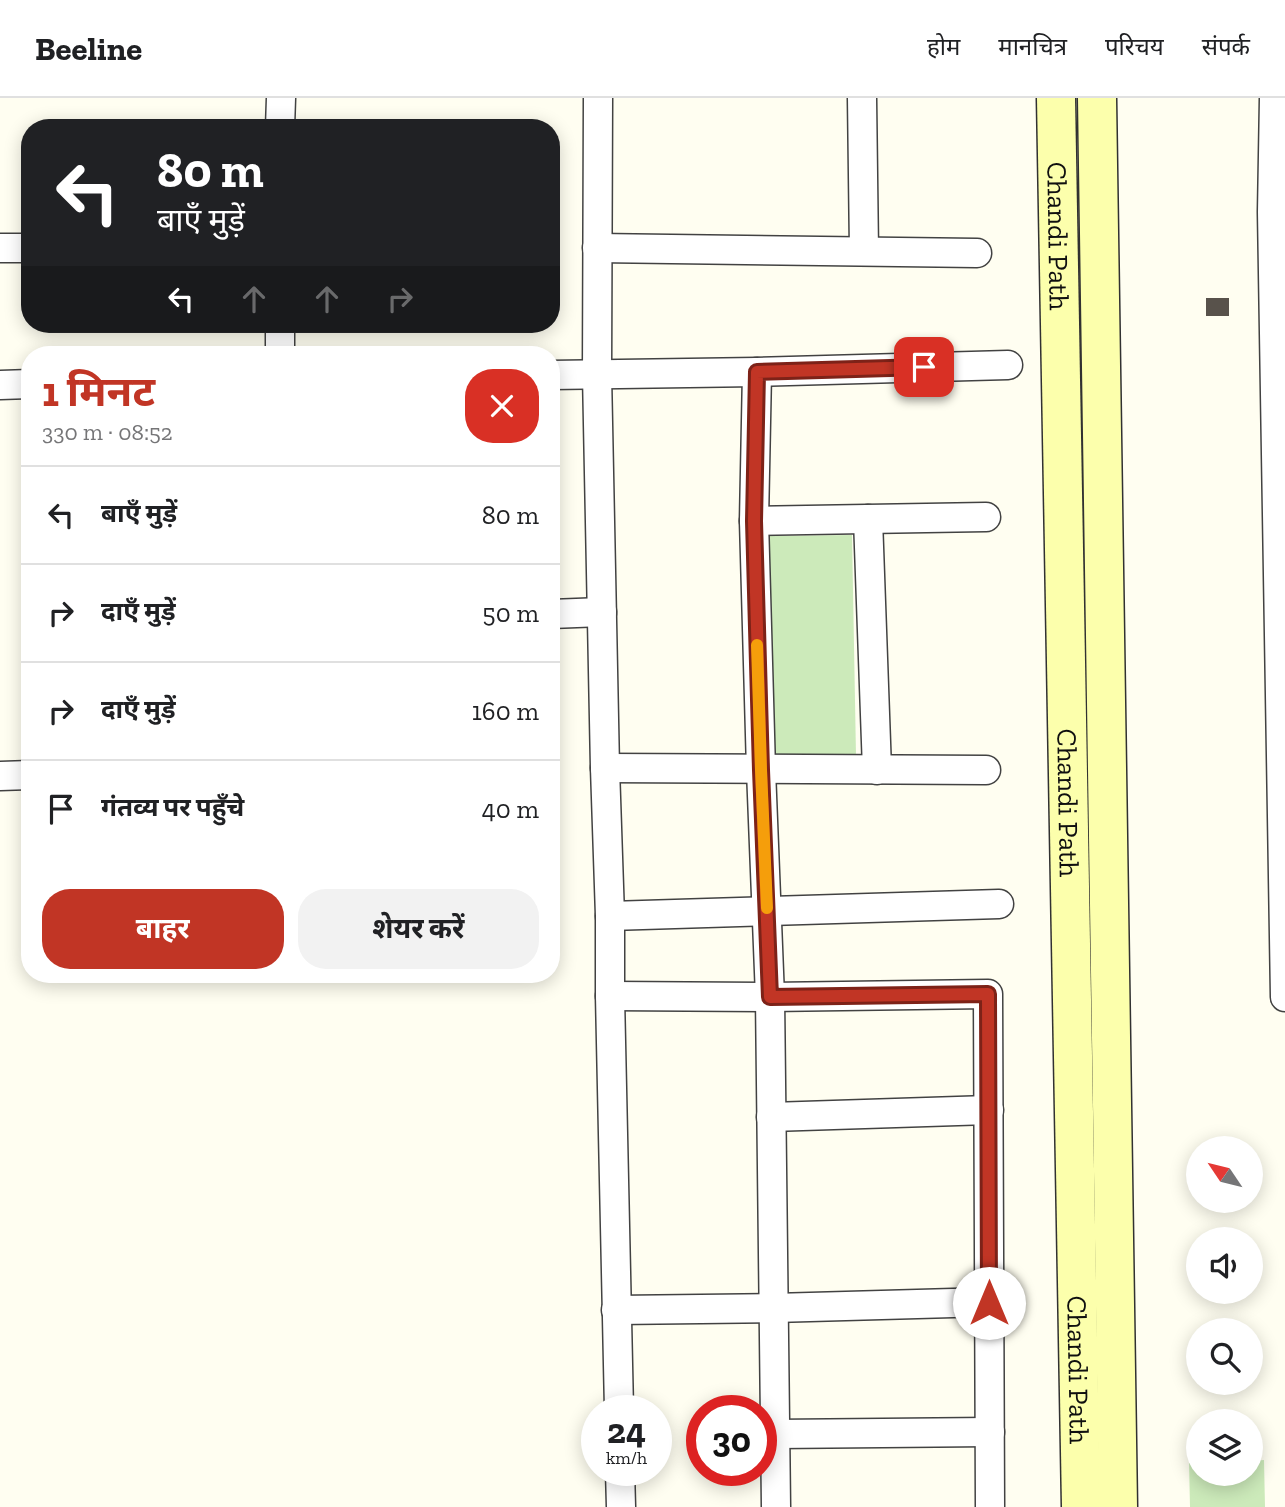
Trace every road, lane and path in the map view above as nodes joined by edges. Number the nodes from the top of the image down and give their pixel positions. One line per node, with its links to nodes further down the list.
1 (281, 98): 7 (street)
2 (598, 98): 11 (street)
3 (863, 98): 12 (street)
4 (1056, 98): 52 (main road, Chandi Path)
5 (1097, 98): 53 (main road, Chandi Path)
6 (1274, 98): 8 (street)
7 (280, 119)
8 (1278, 212): 31 (street)
9 (0, 248): 10 (street)
10 (21, 248)
11 (597, 248): 12 (street); 17 (street)
12 (864, 251): 13 (street)
13 (977, 253)
14 (1008, 365): 15 (street)
15 (757, 372): 17 (street); 22 (street)
16 (560, 374): 17 (street)
17 (597, 374): 23 (street)
18 (21, 384): 19 (street)
19 (0, 385)
20 (986, 517): 21 (street)
21 (869, 519): 22 (street); 27 (street)
22 (754, 521): 26 (street)
23 (602, 612): 24 (street); 25 (street)
24 (560, 614)
25 (605, 768): 26 (street); 34 (street)
26 (761, 770): 27 (street); 33 (street)
27 (877, 770): 28 (street)
28 (986, 770)
29 (21, 775): 30 (street)
30 (0, 776)
31 (1284, 819): 37 (street)
32 (999, 904): 33 (street)
33 (767, 912): 34 (street); 36 (street)
34 (610, 916): 35 (street)
35 (610, 996): 36 (street); 42 (street)
36 (770, 997): 38 (street); 39 (street)
37 (1285, 997)
38 (989, 1110): 39 (street); 40 (street)
39 (771, 1117): 41 (street)
40 (989, 1303): 41 (street); 45 (street)
41 (774, 1308): 42 (street); 44 (street)
42 (617, 1310): 43 (street)
43 (619, 1395)
44 (775, 1395)
45 (990, 1432): 46 (street); 51 (street)
46 (777, 1434)
47 (620, 1486): 49 (street)
48 (776, 1486): 50 (street)
49 (621, 1507)
50 (776, 1507)
51 (990, 1507)
52 (1081, 1507)
53 (1118, 1507)

